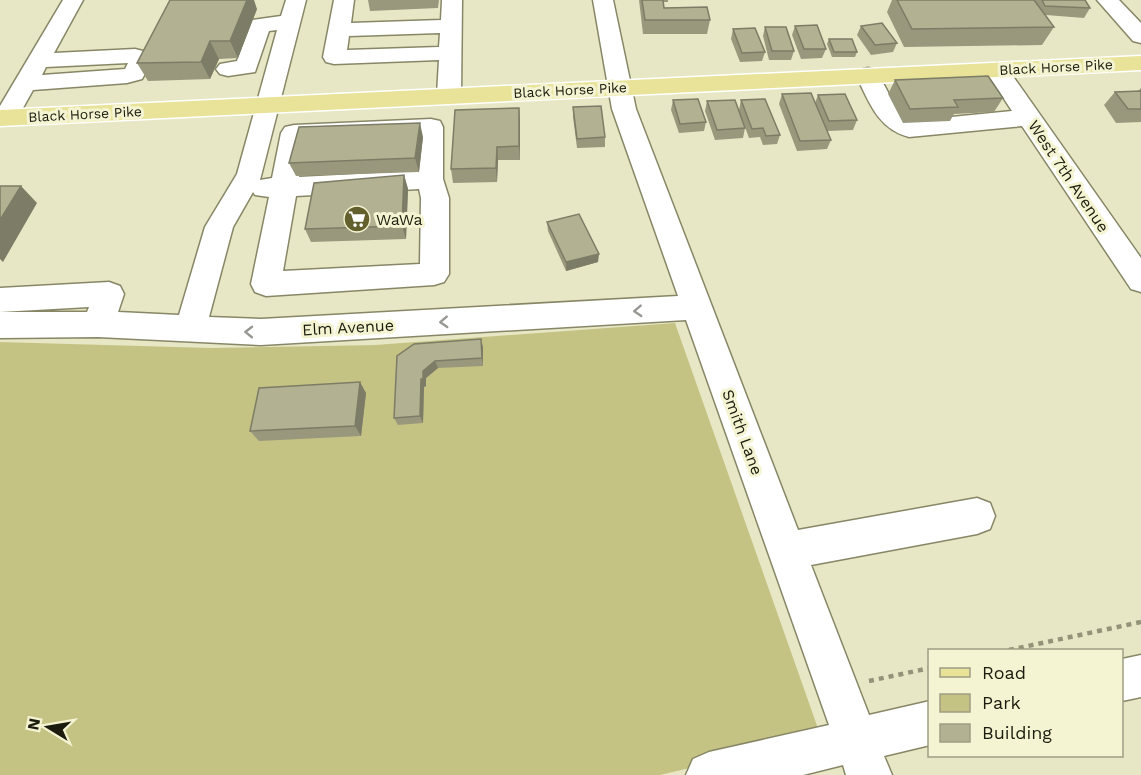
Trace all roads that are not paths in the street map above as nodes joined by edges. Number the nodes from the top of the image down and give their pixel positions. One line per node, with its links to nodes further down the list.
1 (73, 0): 11 (street)
2 (344, 0): 8 (street)
3 (452, 0): 7 (street)
4 (603, 0): 17 (street, Smith Lane)
5 (1107, 0): 9 (street)
6 (293, 11): 13 (street); 20 (street)
7 (451, 26): 8 (street); 10 (street)
8 (339, 30): 10 (street)
9 (1141, 36)
10 (449, 53): 18 (street)
11 (38, 61): 16 (street); 16 (street)
12 (1141, 63): 14 (main road, Black Horse Pike)
13 (228, 69)
14 (997, 70): 15 (main road, Black Horse Pike); 21 (street, West 7th Avenue)
15 (868, 75): 17 (main road, Black Horse Pike); 21 (street)
16 (25, 83): 22 (street)
17 (621, 88): 18 (main road, Black Horse Pike); 29 (street, Smith Lane)
18 (449, 95): 19 (main road, Black Horse Pike)
19 (415, 97): 20 (main road, Black Horse Pike); 23 (street)
20 (269, 104): 22 (main road, Black Horse Pike); 26 (street)
21 (1029, 117): 27 (street, West 7th Avenue)
22 (2, 118)
23 (414, 128): 24 (street); 25 (street)
24 (430, 179): 25 (street); 25 (street)
25 (284, 187): 26 (street)
26 (241, 189): 32 (street)
27 (1141, 281)
28 (0, 300): 30 (street)
29 (697, 307): 32 (street, Elm Avenue, one-way to 32); 34 (street, Smith Lane)
30 (98, 324): 31 (street, Elm Avenue); 32 (street, Elm Avenue)
31 (0, 326)
32 (190, 330)
33 (977, 516): 34 (street)
34 (787, 551): 38 (street, Smith Lane)
35 (1141, 676): 36 (street)
36 (1123, 680)
37 (928, 724): 38 (street)
38 (863, 757): 39 (street)
39 (710, 775)

